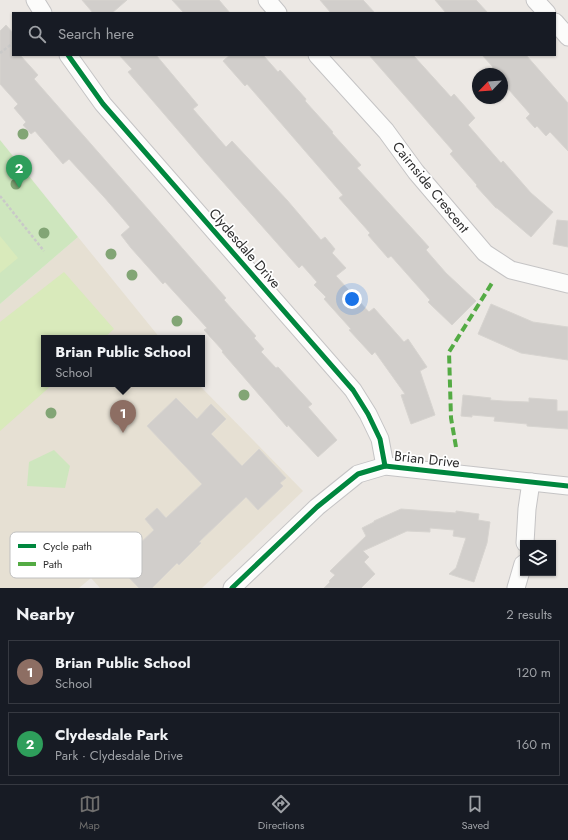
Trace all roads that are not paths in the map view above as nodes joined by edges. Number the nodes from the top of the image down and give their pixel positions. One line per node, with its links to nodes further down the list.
1 (35, 0): 4 (street)
2 (267, 0): 5 (street)
3 (535, 0): 6 (street)
4 (42, 12)
5 (277, 12)
6 (546, 12)
7 (556, 23): 8 (street)
8 (568, 37)
9 (69, 56): 12 (street, Clydesdale Drive)
10 (318, 56): 11 (street, Cairnside Crescent)
11 (568, 284)
12 (385, 466): 13 (street, Brian Drive); 17 (street, Brian Drive)
13 (531, 482): 14 (street, Brian Drive); 15 (street)
14 (568, 486)
15 (525, 540)
16 (520, 574): 18 (street)
17 (232, 588)
18 (516, 588)

